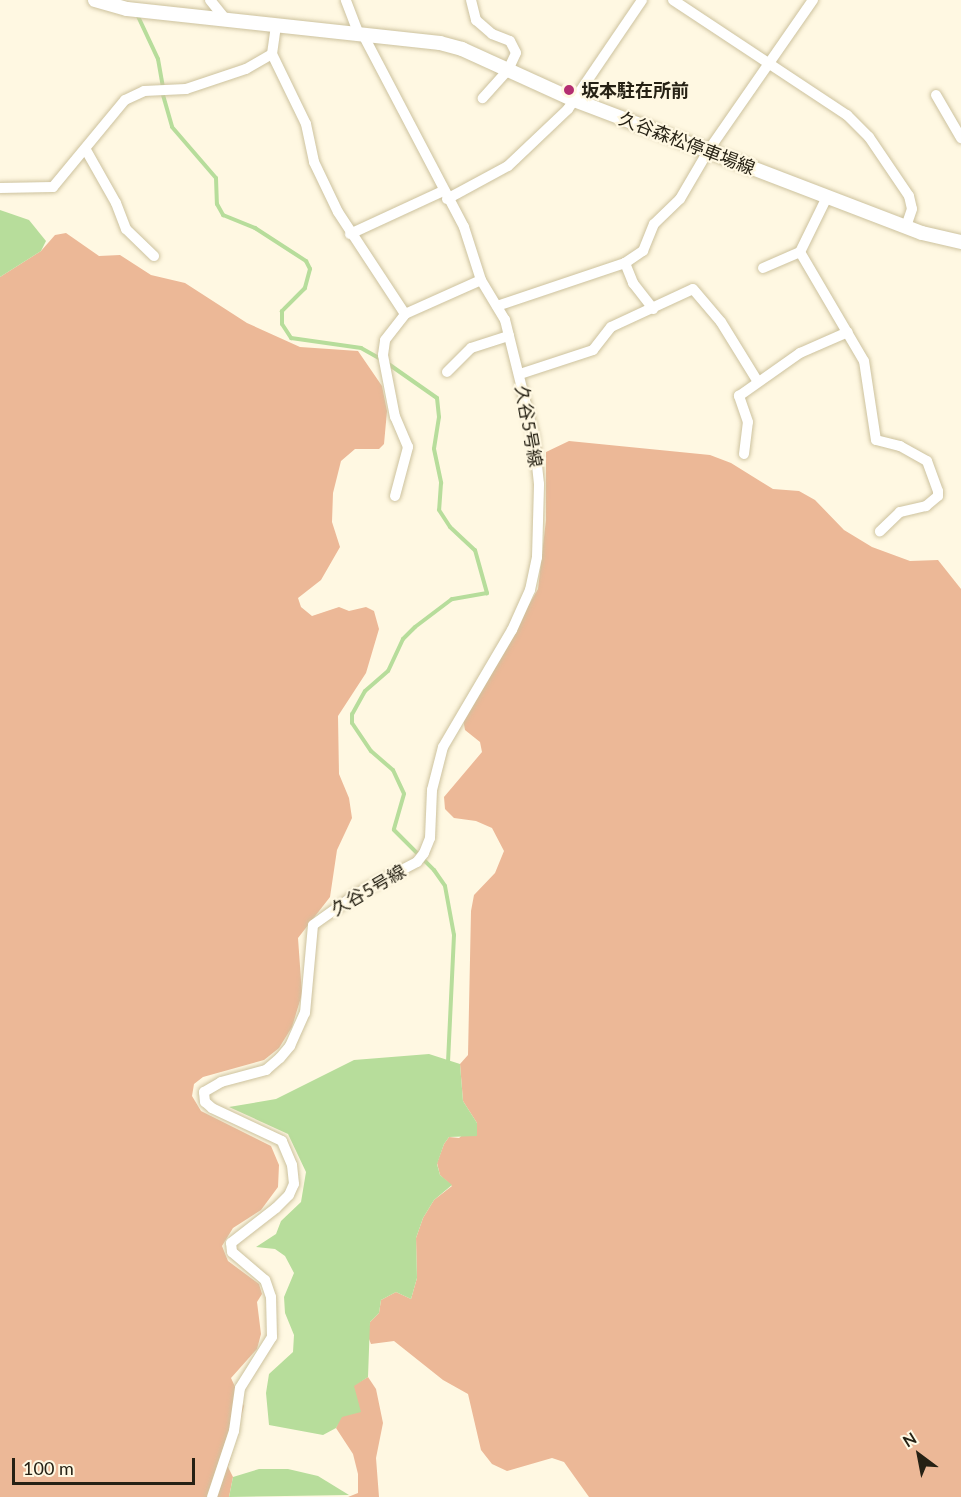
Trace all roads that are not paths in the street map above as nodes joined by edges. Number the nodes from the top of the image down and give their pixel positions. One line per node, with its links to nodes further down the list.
1 (95, 0): 8 (main road, 久谷森松停車場線)
2 (210, 0): 8 (street)
3 (346, 0): 10 (street, 久谷5号線)
4 (471, 0): 13 (street)
5 (642, 0): 16 (street)
6 (673, 0): 12 (street)
7 (813, 0): 12 (street)
8 (227, 21): 9 (main road, 久谷森松停車場線)
9 (276, 27): 10 (main road, 久谷森松停車場線); 11 (street)
10 (363, 34): 13 (main road, 久谷森松停車場線); 21 (street, 久谷5号線)
11 (272, 54): 18 (street); 24 (street)
12 (768, 64): 19 (street); 23 (street)
13 (508, 70): 15 (street); 16 (main road, 久谷森松停車場線)
14 (936, 95): 17 (street)
15 (483, 98)
16 (574, 100): 19 (main road, 久谷森松停車場線); 21 (street)
17 (961, 138)
18 (86, 150): 20 (street); 27 (street)
19 (708, 151): 22 (main road, 久谷森松停車場線); 28 (street)
20 (0, 188)
21 (445, 195): 24 (street); 30 (street, 久谷5号線)
22 (827, 197): 23 (main road, 久谷森松停車場線); 26 (street)
23 (906, 226): 25 (main road, 久谷森松停車場線)
24 (350, 234): 33 (street)
25 (961, 242)
26 (800, 252): 29 (street); 34 (street)
27 (154, 256)
28 (625, 263): 31 (street); 32 (street)
29 (763, 267)
30 (481, 280): 31 (street, 久谷5号線); 33 (street)
31 (497, 306): 35 (street, 久谷5号線)
32 (653, 309): 37 (street); 38 (street)
33 (405, 315): 40 (street)
34 (848, 332): 38 (street); 41 (street)
35 (509, 336): 36 (street); 37 (street, 久谷5号線)
36 (447, 372)
37 (520, 374): 42 (street, 久谷5号線)
38 (758, 382): 39 (street)
39 (744, 454)
40 (395, 496)
41 (880, 531)
42 (212, 1497)

